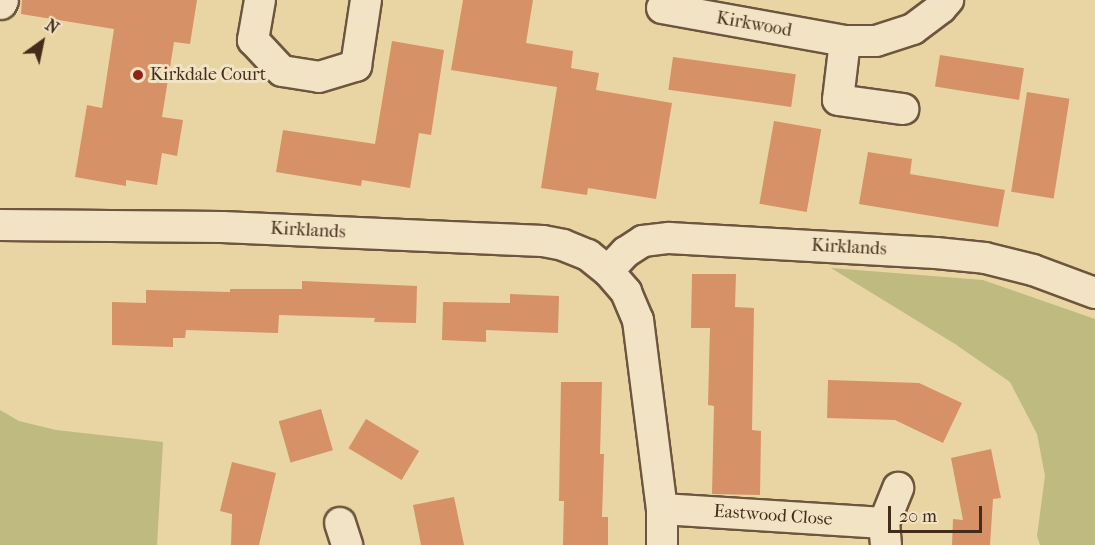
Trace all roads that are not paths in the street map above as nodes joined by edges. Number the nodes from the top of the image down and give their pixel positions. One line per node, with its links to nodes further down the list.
1 (260, 0): 2 (street)
2 (366, 0)
3 (948, 0): 5 (street, Kirkwood)
4 (663, 8): 5 (street, Kirkwood)
5 (845, 41): 6 (street)
6 (903, 109)
7 (0, 225): 8 (street, Kirklands)
8 (608, 270): 9 (street, Kirklands); 11 (street, Kirklands)
9 (1095, 293)
10 (898, 488): 12 (street, Eastwood Close)
11 (662, 509): 12 (street, Eastwood Close); 13 (street, Kirklands)
12 (885, 534)
13 (662, 545)

